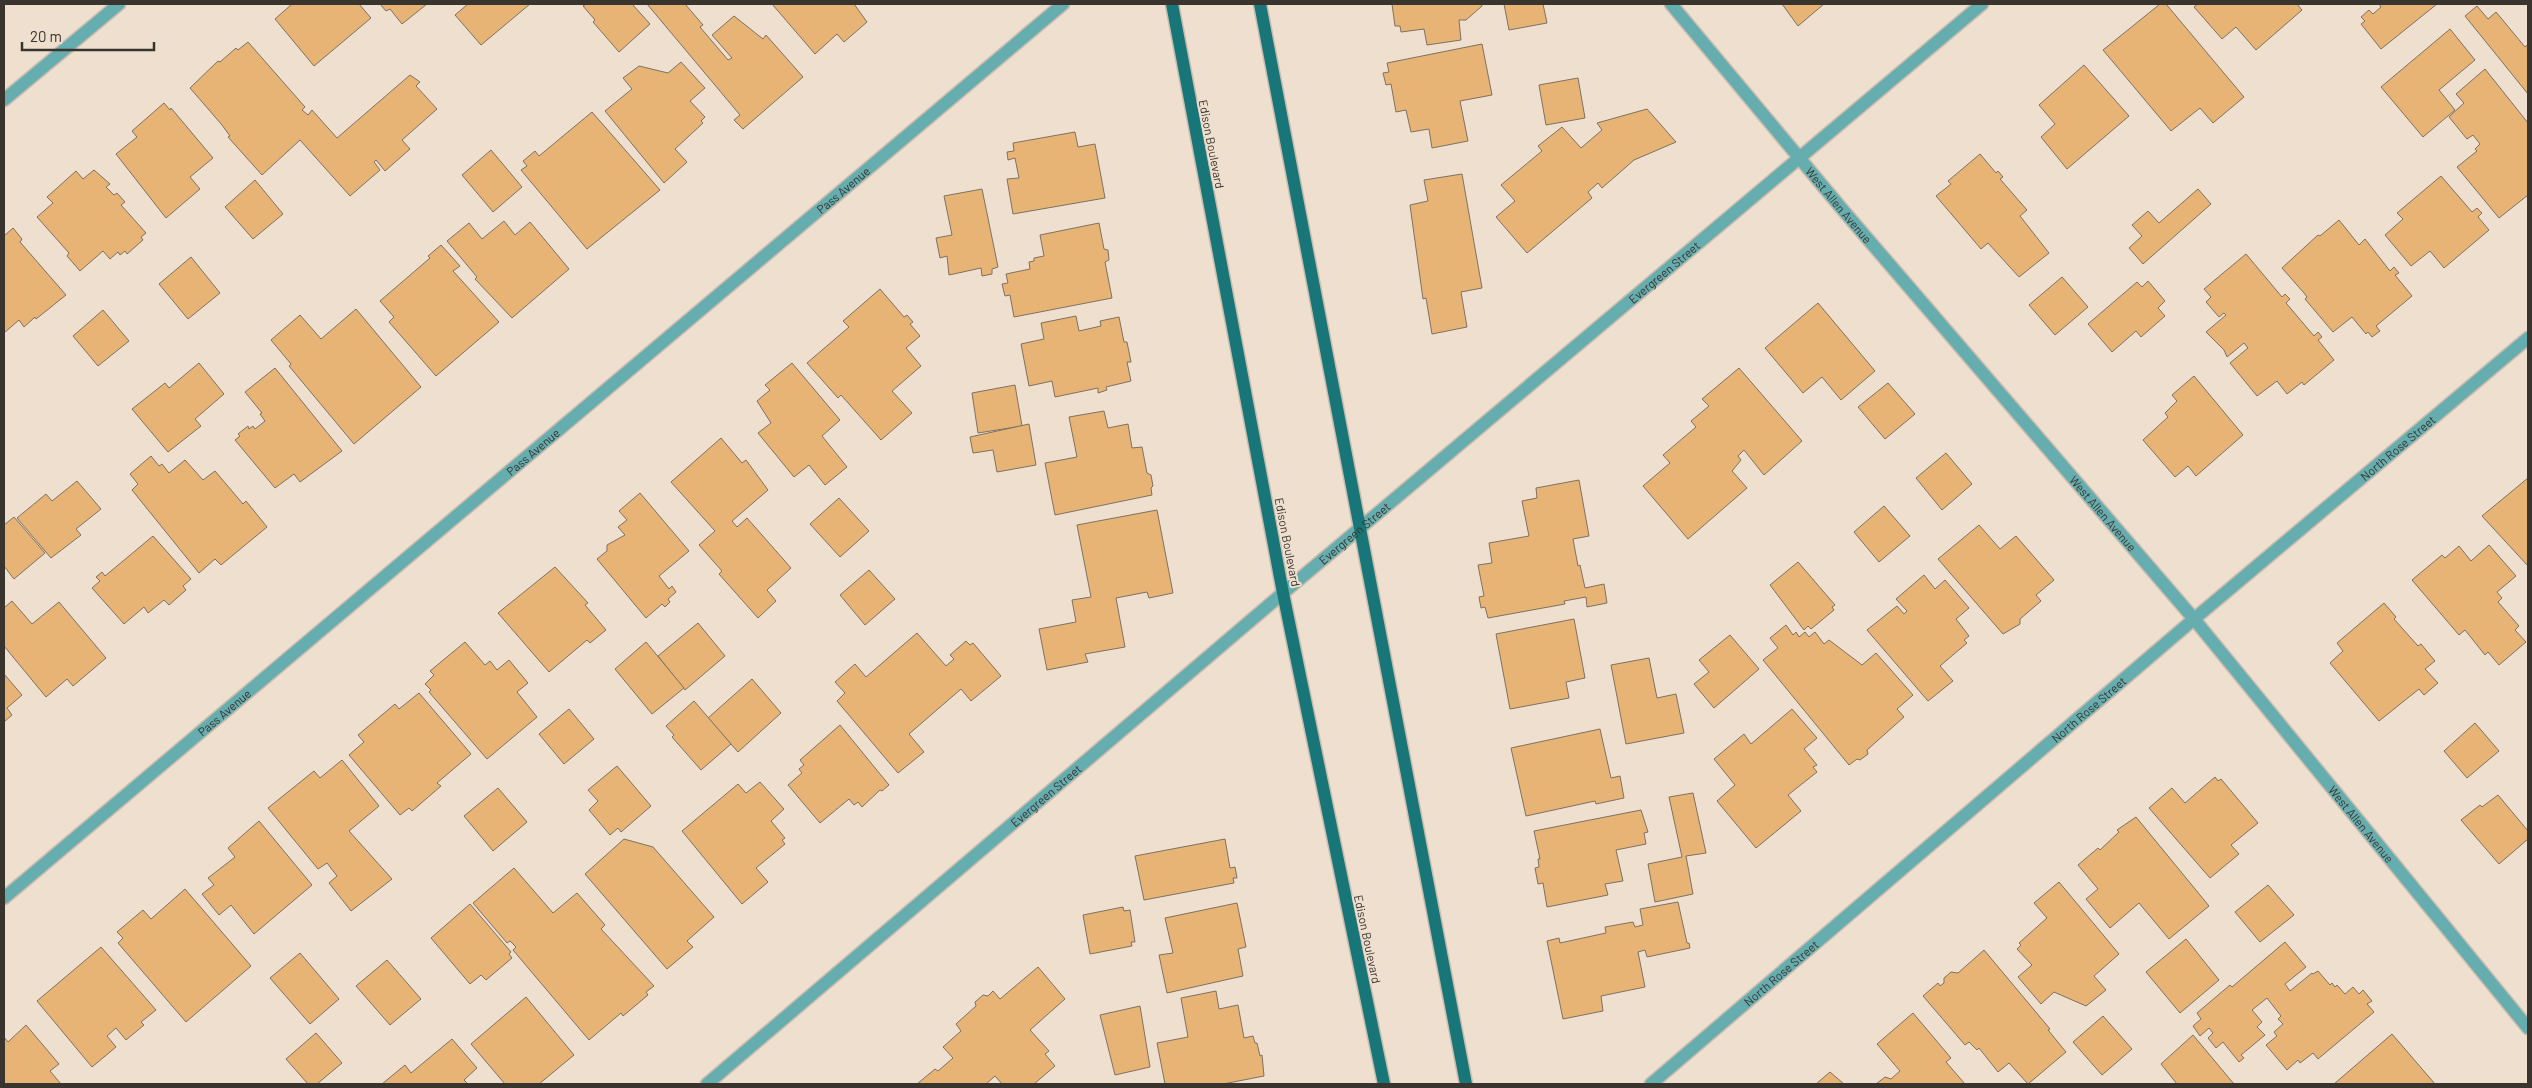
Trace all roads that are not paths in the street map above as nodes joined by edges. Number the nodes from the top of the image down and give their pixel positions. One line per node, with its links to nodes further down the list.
1 (119, 4): 7 (street)
2 (1063, 4): 13 (street, Pass Avenue)
3 (1172, 4): 11 (main road, Edison Boulevard)
4 (1260, 4): 10 (main road)
5 (1671, 4): 8 (street, West Allen Avenue)
6 (1982, 4): 8 (street, Evergreen Street)
7 (4, 100)
8 (1799, 158): 10 (street, Evergreen Street); 12 (street, West Allen Avenue)
9 (2528, 338): 12 (street, North Rose Street)
10 (1361, 528): 11 (street, Evergreen Street); 17 (main road)
11 (1283, 593): 15 (street, Evergreen Street); 16 (main road, Edison Boulevard)
12 (2194, 619): 14 (street, West Allen Avenue); 18 (street, North Rose Street)
13 (4, 898)
14 (2528, 1028)
15 (707, 1084)
16 (1384, 1084)
17 (1466, 1084)
18 (1652, 1084)

